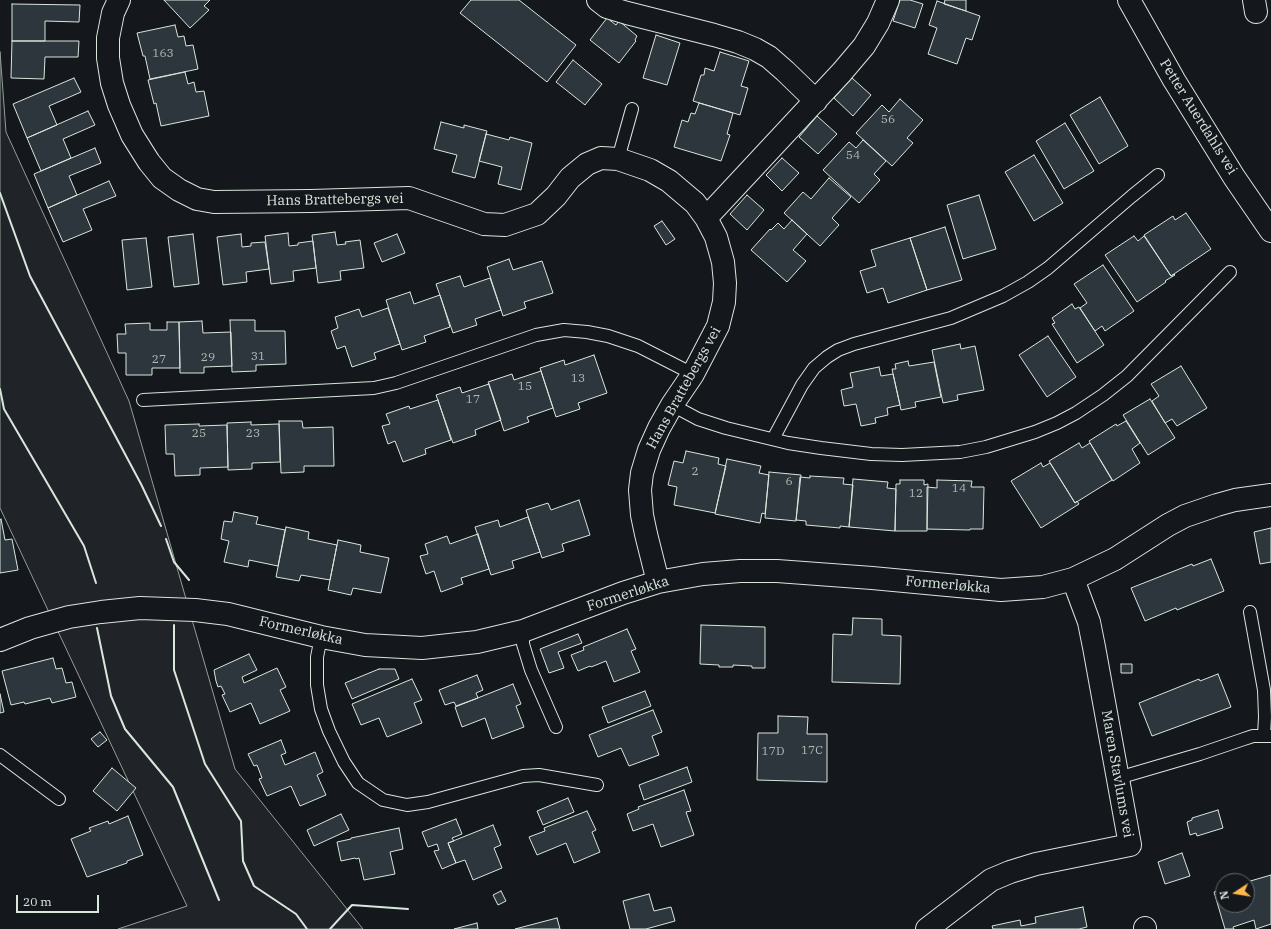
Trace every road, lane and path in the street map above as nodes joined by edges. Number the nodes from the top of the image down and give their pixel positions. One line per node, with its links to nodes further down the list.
1 (119, 0): 7 (street, Hans Brattebergs vei)
2 (598, 0): 5 (street)
3 (888, 0): 5 (street)
4 (1129, 0): 10 (street, Petter Auerdahls vei)
5 (816, 101): 9 (street)
6 (632, 109): 7 (lane)
7 (618, 159): 9 (street, Hans Brattebergs vei)
8 (1158, 175): 15 (lane)
9 (706, 218): 12 (street, Hans Brattebergs vei)
10 (1271, 231)
11 (1230, 272): 15 (lane)
12 (693, 374): 13 (lane); 14 (street, Hans Brattebergs vei)
13 (143, 400)
14 (672, 405): 15 (lane); 18 (street, Hans Brattebergs vei)
15 (773, 439)
16 (1271, 495): 17 (street, Formerløkka)
17 (1073, 579): 18 (street, Formerløkka); 26 (street, Maren Stavlums vei)
18 (658, 582): 20 (street, Formerløkka)
19 (1250, 612): 24 (lane)
20 (523, 631): 21 (street, Formerløkka); 23 (lane)
21 (321, 637): 22 (street, Formerløkka); 27 (lane)
22 (0, 640)
23 (556, 727)
24 (1268, 736): 26 (lane)
25 (0, 755): 28 (lane)
26 (1118, 778): 29 (street, Maren Stavlums vei)
27 (597, 785)
28 (59, 799)
29 (927, 929)

